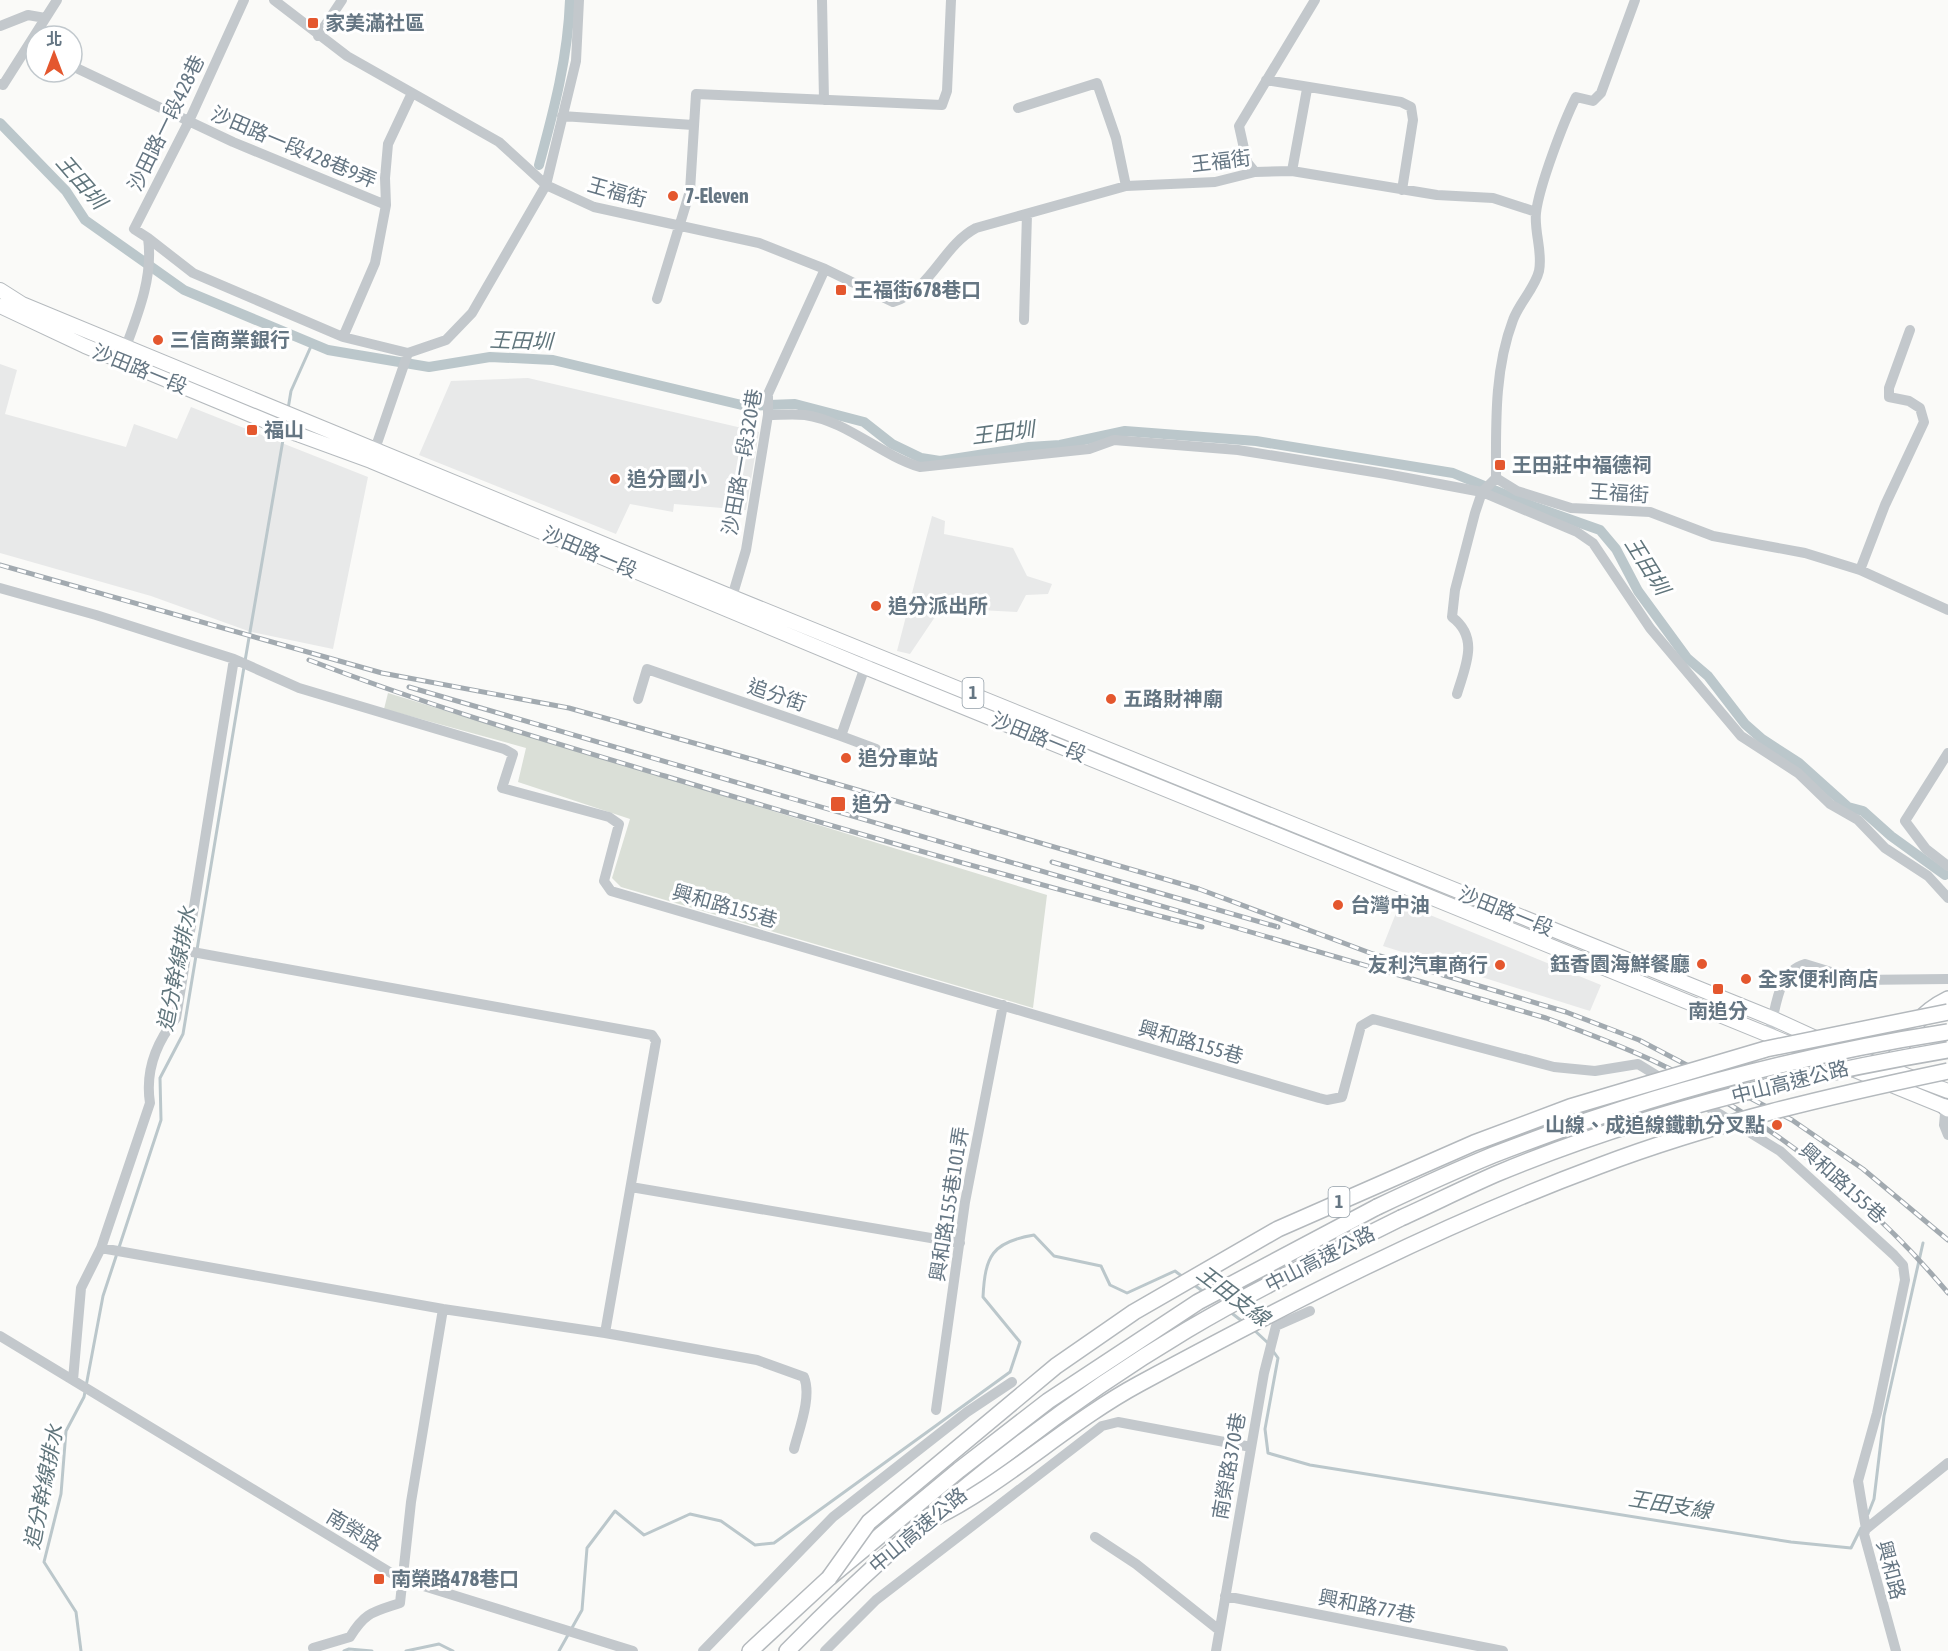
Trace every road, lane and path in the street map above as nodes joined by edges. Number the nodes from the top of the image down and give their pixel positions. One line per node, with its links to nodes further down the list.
1 (57, 0): 10 (street)
2 (244, 0): 23 (street, 沙田路一段428巷)
3 (274, 0): 13 (street, 王福街)
4 (342, 0): 13 (street)
5 (822, 0): 20 (street)
6 (951, 0): 20 (street)
7 (1315, 0): 16 (street)
8 (1635, 0): 31 (street)
9 (576, 1): 22 (street)
10 (45, 18): 11 (street); 12 (street)
11 (42, 24)
12 (0, 26)
13 (318, 36): 19 (street, 王福街)
14 (24, 58): 17 (street)
15 (84, 72): 23 (street, 沙田路一段428巷9弄)
16 (1266, 80): 18 (street); 26 (street)
17 (0, 84)
18 (1307, 89): 25 (street); 29 (street)
19 (412, 93): 27 (street, 王福街); 30 (street)
20 (824, 100): 24 (street)
21 (1018, 108): 28 (street)
22 (562, 116): 24 (street); 27 (street)
23 (189, 121): 30 (street, 沙田路一段428巷9弄); 34 (street, 沙田路一段428巷)
24 (693, 125): 33 (street)
25 (1292, 171): 26 (street, 王福街); 29 (street, 王福街)
26 (1255, 172): 28 (street, 王福街)
27 (546, 184): 33 (street, 王福街); 43 (street)
28 (1126, 186): 32 (street, 王福街)
29 (1402, 190): 31 (street, 王福街)
30 (386, 205): 41 (street)
31 (1536, 212): 46 (street)
32 (1028, 214): 35 (street, 王福街); 39 (street)
33 (678, 225): 35 (street, 王福街); 37 (street)
34 (148, 238): 41 (street); 42 (street, 沙田路一段428巷)
35 (825, 269): 44 (street, 沙田路一段320巷)
36 (0, 290): 42 (main road, 沙田路一段 / 1)
37 (657, 299)
38 (0, 306): 42 (main road, 沙田路一段 / 1)
39 (1024, 320)
40 (1910, 330): 49 (street)
41 (343, 337): 43 (street)
42 (123, 353): 45 (main road, 沙田路一段 / 1)
43 (408, 353): 45 (street)
44 (768, 415): 47 (street); 51 (street, 沙田路一段320巷)
45 (373, 455): 48 (main road, 沙田路一段 / 1)
46 (1496, 478): 47 (street); 49 (street, 王福街)
47 (1482, 492): 56 (street); 62 (street)
48 (556, 530): 51 (main road, 沙田路一段 / 1); 55 (main road, 沙田路一段 / 1)
49 (1860, 570): 52 (street, 王福街)
50 (0, 588): 54 (street)
51 (732, 597): 53 (main road, 沙田路一段 / 1)
52 (1948, 610)
53 (871, 653): 55 (street); 70 (main road, 沙田路一段 / 1)
54 (234, 659): 63 (street); 67 (street, 興和路155巷)
55 (865, 667): 58 (street); 72 (main road, 沙田路一段 / 1)
56 (1457, 694)
57 (639, 699): 58 (street, 追分街)
58 (841, 736): 59 (street)
59 (876, 749)
60 (1948, 753): 61 (street)
61 (1948, 866)
62 (1947, 890)
63 (187, 951): 80 (street); 82 (street)
64 (1948, 979): 70 (street)
65 (1948, 990): 68 (street)
66 (1948, 999): 68 (highway)
67 (1003, 1005): 81 (street, 興和路155巷101弄); 94 (street, 興和路155巷)
68 (1931, 1008): 74 (highway)
69 (1948, 1012): 96 (highway, 中山高速公路 / 1, bridge)
70 (1774, 1019): 72 (street); 74 (main road, 沙田路一段 / 1)
71 (1948, 1032): 96 (highway, 中山高速公路 / 1, bridge)
72 (1768, 1036): 76 (main road, 沙田路一段 / 1)
73 (1948, 1050): 93 (highway, 中山高速公路 / 1, bridge)
74 (1890, 1068): 76 (highway); 77 (main road, 沙田路一段 / 1)
75 (1948, 1071): 93 (highway, bridge)
76 (1883, 1083): 78 (main road, 沙田路一段 / 1)
77 (1948, 1091)
78 (1947, 1106): 79 (street)
79 (1948, 1135)
80 (631, 1186): 81 (street); 85 (street)
81 (960, 1243): 89 (street, 興和路155巷101弄)
82 (101, 1248): 83 (street); 88 (street)
83 (443, 1309): 85 (street); 97 (street)
84 (1310, 1311): 90 (street, 南榮路370巷)
85 (605, 1333): 91 (street)
86 (0, 1336): 88 (street, 南榮路)
87 (1012, 1382): 102 (street)
88 (81, 1385): 97 (street, 南榮路)
89 (936, 1410)
90 (1251, 1447): 98 (street, 南榮路370巷); 105 (street)
91 (794, 1449)
92 (1948, 1463): 94 (street, 興和路)
93 (926, 1522): 104 (highway, 中山高速公路 / 1)
94 (1866, 1528): 108 (street, 興和路)
95 (1095, 1537): 99 (street)
96 (829, 1578): 103 (highway, 中山高速公路 / 1)
97 (401, 1579): 100 (street); 101 (street, 南榮路)
98 (1225, 1596): 99 (street, 南榮路370巷); 107 (street, 興和路77巷)
99 (1219, 1630): 106 (street, 南榮路370巷)
100 (313, 1648)
101 (633, 1651)
102 (703, 1651)
103 (750, 1651)
104 (787, 1651)
105 (825, 1651)
106 (1216, 1651)
107 (1503, 1651)
108 (1896, 1651)

